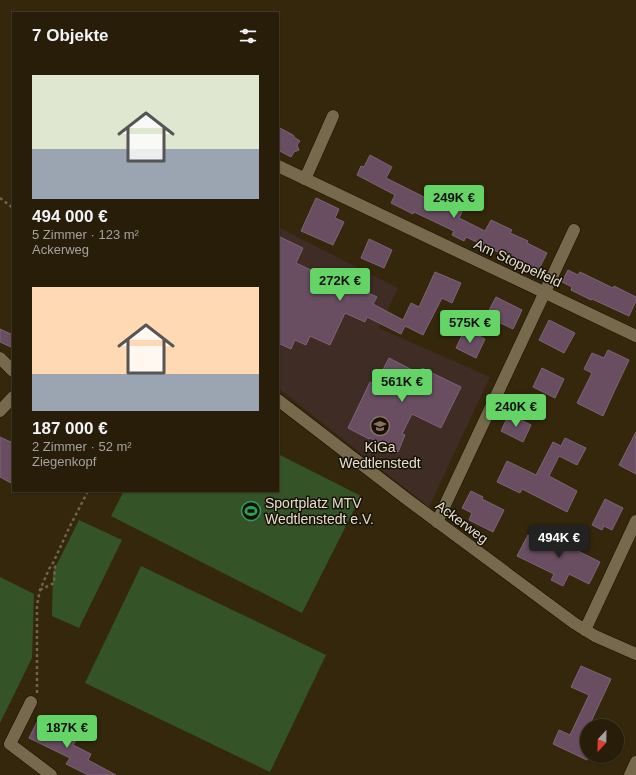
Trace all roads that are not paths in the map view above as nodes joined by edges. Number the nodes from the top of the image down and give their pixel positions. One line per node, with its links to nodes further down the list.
1 (333, 116): 3 (street)
2 (279, 166): 3 (street, Am Stoppelfeld)
3 (305, 179): 5 (street, Am Stoppelfeld)
4 (574, 230): 5 (street)
5 (545, 292): 6 (street, Am Stoppelfeld); 13 (street)
6 (636, 336)
7 (0, 358): 8 (street)
8 (12, 370)
9 (12, 398): 11 (street)
10 (279, 401): 13 (street, Ackerweg)
11 (0, 411)
12 (636, 521): 14 (street)
13 (437, 522): 14 (street, Ackerweg)
14 (585, 630): 15 (street, Ackerweg)
15 (636, 654)
16 (31, 702): 18 (street)
17 (636, 762): 19 (street)
18 (51, 775)
19 (630, 775)

